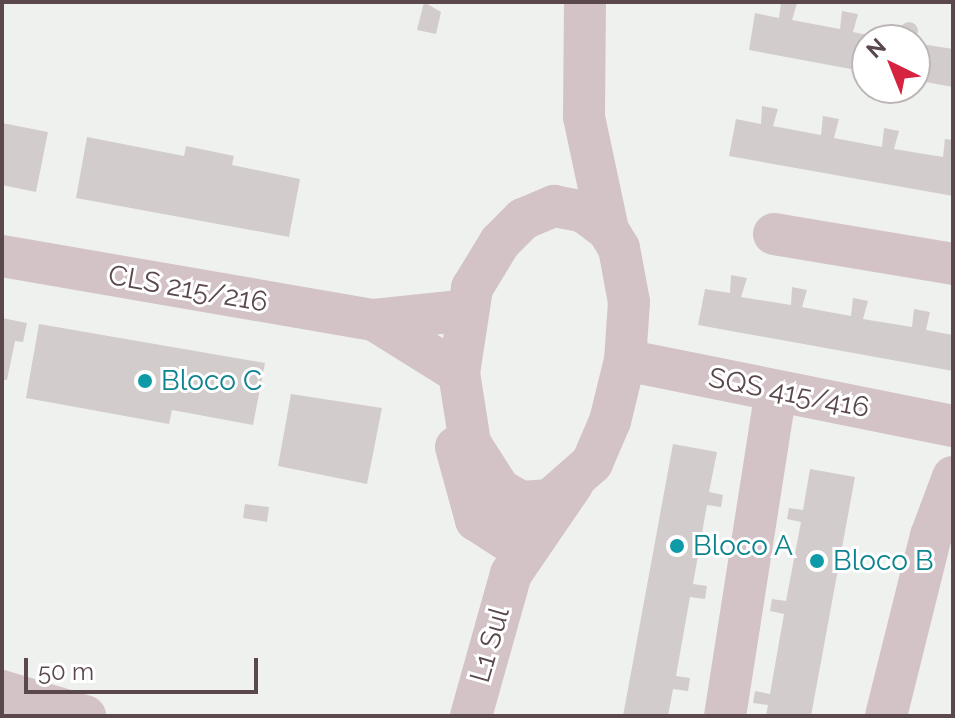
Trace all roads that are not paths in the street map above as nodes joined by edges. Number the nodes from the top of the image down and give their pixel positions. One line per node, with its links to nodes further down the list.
1 (579, 6): 2 (street)
2 (584, 117): 3 (street); 4 (street)
3 (554, 206): 4 (street); 8 (street)
4 (608, 230): 10 (street)
5 (774, 234): 7 (street)
6 (2, 256): 9 (street, CLS 215/216)
7 (953, 264)
8 (467, 310): 9 (street, CLS 215/216); 11 (street)
9 (374, 320): 11 (street, CLS 215/216)
10 (625, 360): 12 (street, SQS 415/416); 15 (street)
11 (445, 365): 16 (street); 17 (street)
12 (776, 392): 13 (street, SQS 415/416); 21 (street)
13 (953, 426)
14 (953, 477): 22 (street)
15 (573, 482): 16 (street); 17 (street, L1 Sul)
16 (500, 490): 17 (street, L1 Sul)
17 (509, 557): 20 (street, L1 Sul)
18 (2, 691): 19 (street)
19 (85, 716)
20 (471, 716)
21 (725, 716)
22 (886, 716)

